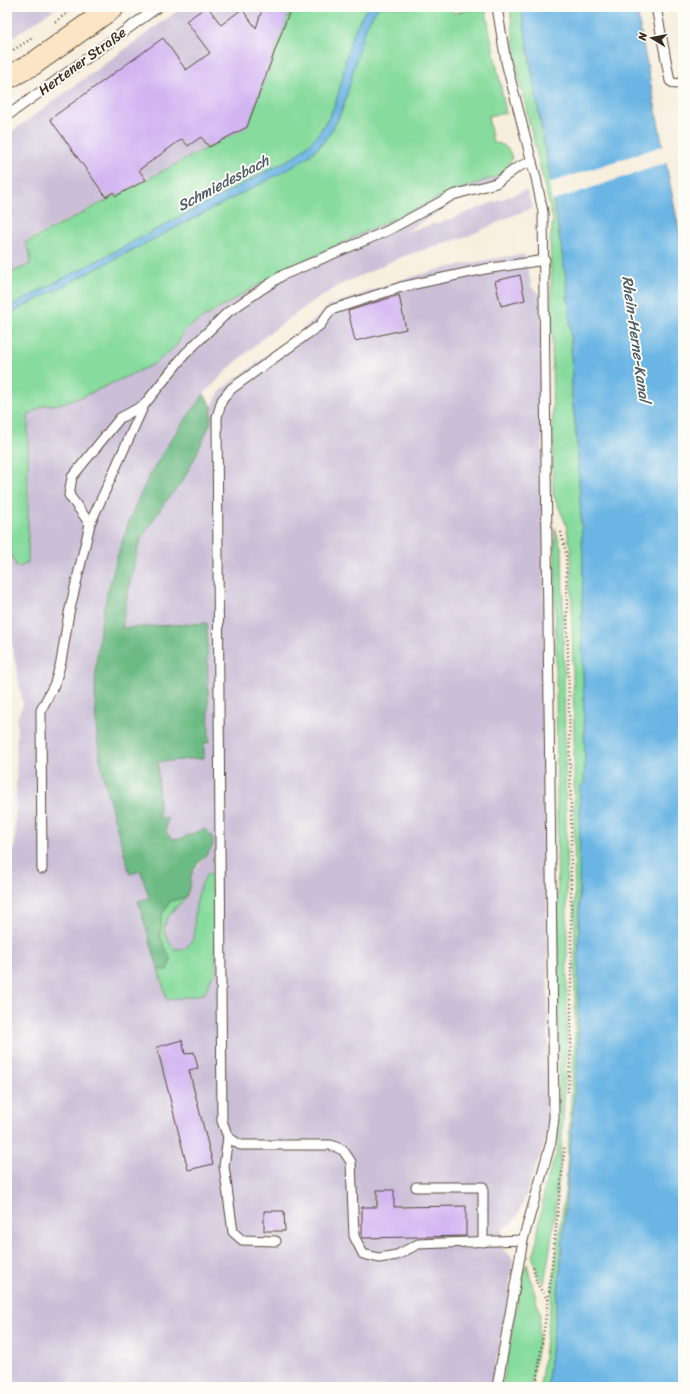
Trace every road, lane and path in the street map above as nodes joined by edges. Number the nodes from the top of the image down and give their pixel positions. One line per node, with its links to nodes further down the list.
1 (75, 7): 6 (path)
2 (113, 7): 9 (main road, Hertener Straße)
3 (158, 7): 11 (lane, Hertener Straße)
4 (497, 7): 12 (lane)
5 (656, 7): 10 (lane)
6 (53, 24)
7 (36, 36): 8 (path)
8 (7, 54)
9 (7, 78)
10 (683, 82)
11 (7, 116)
12 (532, 161): 13 (lane); 14 (lane)
13 (545, 260): 17 (lane); 19 (lane)
14 (144, 405): 15 (lane); 15 (lane)
15 (90, 524): 16 (lane)
16 (42, 869)
17 (228, 1137): 20 (lane); 21 (lane)
18 (416, 1187): 21 (lane)
19 (523, 1240): 21 (lane); 22 (lane)
20 (276, 1241)
21 (483, 1242)
22 (521, 1253): 23 (path); 24 (lane)
23 (548, 1301)
24 (497, 1387)

